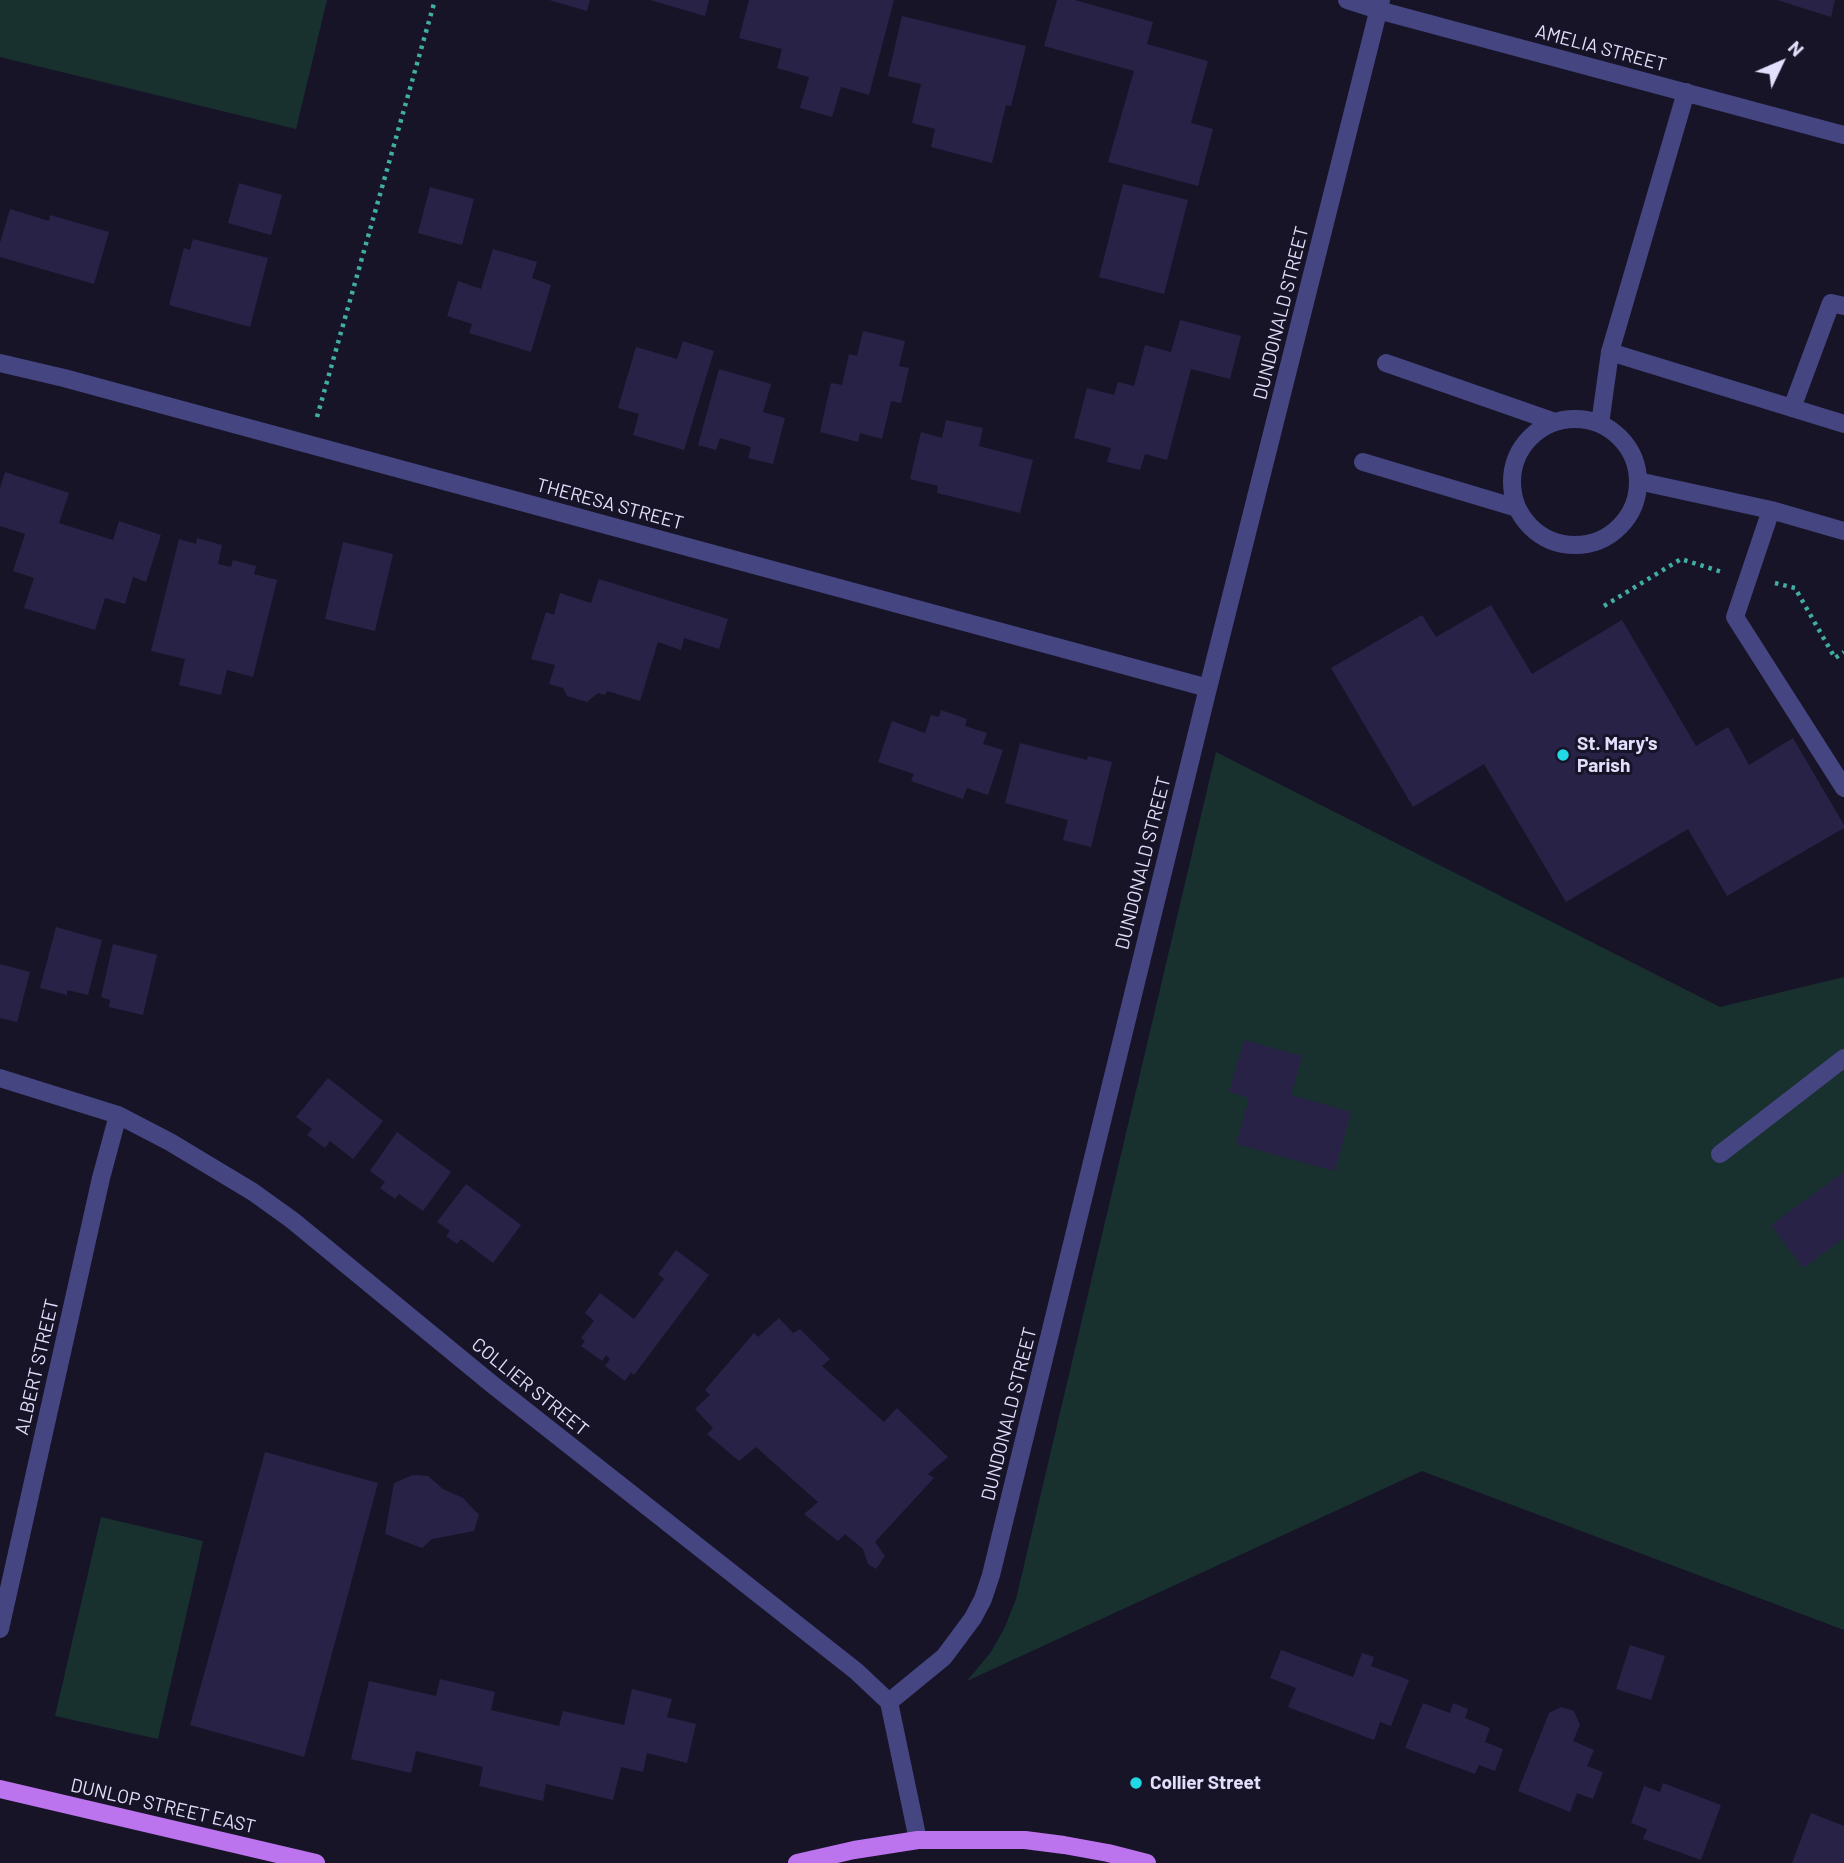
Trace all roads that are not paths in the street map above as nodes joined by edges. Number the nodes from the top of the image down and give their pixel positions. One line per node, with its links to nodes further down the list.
1 (1347, 0): 2 (street, AMELIA STREET)
2 (1380, 5): 3 (street, AMELIA STREET); 18 (street, DUNDONALD STREET)
3 (1686, 92): 4 (street, AMELIA STREET); 6 (street)
4 (1844, 135)
5 (1844, 306): 9 (street)
6 (1610, 352): 9 (street); 11 (street)
7 (0, 363): 18 (street, THERESA STREET)
8 (1386, 363): 10 (street)
9 (1792, 408): 12 (street)
10 (1555, 422): 11 (street); 15 (street)
11 (1600, 424): 14 (street)
12 (1844, 424)
13 (1363, 462): 15 (street)
14 (1639, 481): 15 (street); 16 (street)
15 (1517, 508)
16 (1770, 510): 17 (street); 19 (street)
17 (1844, 531)
18 (1208, 688): 25 (street, DUNDONALD STREET)
19 (1844, 788)
20 (1844, 1058): 23 (street)
21 (0, 1078): 22 (street, COLLIER STREET)
22 (118, 1115): 24 (street, ALBERT STREET); 25 (street, COLLIER STREET)
23 (1720, 1154)
24 (0, 1629)
25 (889, 1702): 27 (street)
26 (0, 1789): 28 (main road, DUNLOP STREET EAST)
27 (918, 1840): 29 (main road); 30 (main road)
28 (316, 1863)
29 (797, 1863)
30 (1147, 1863)

